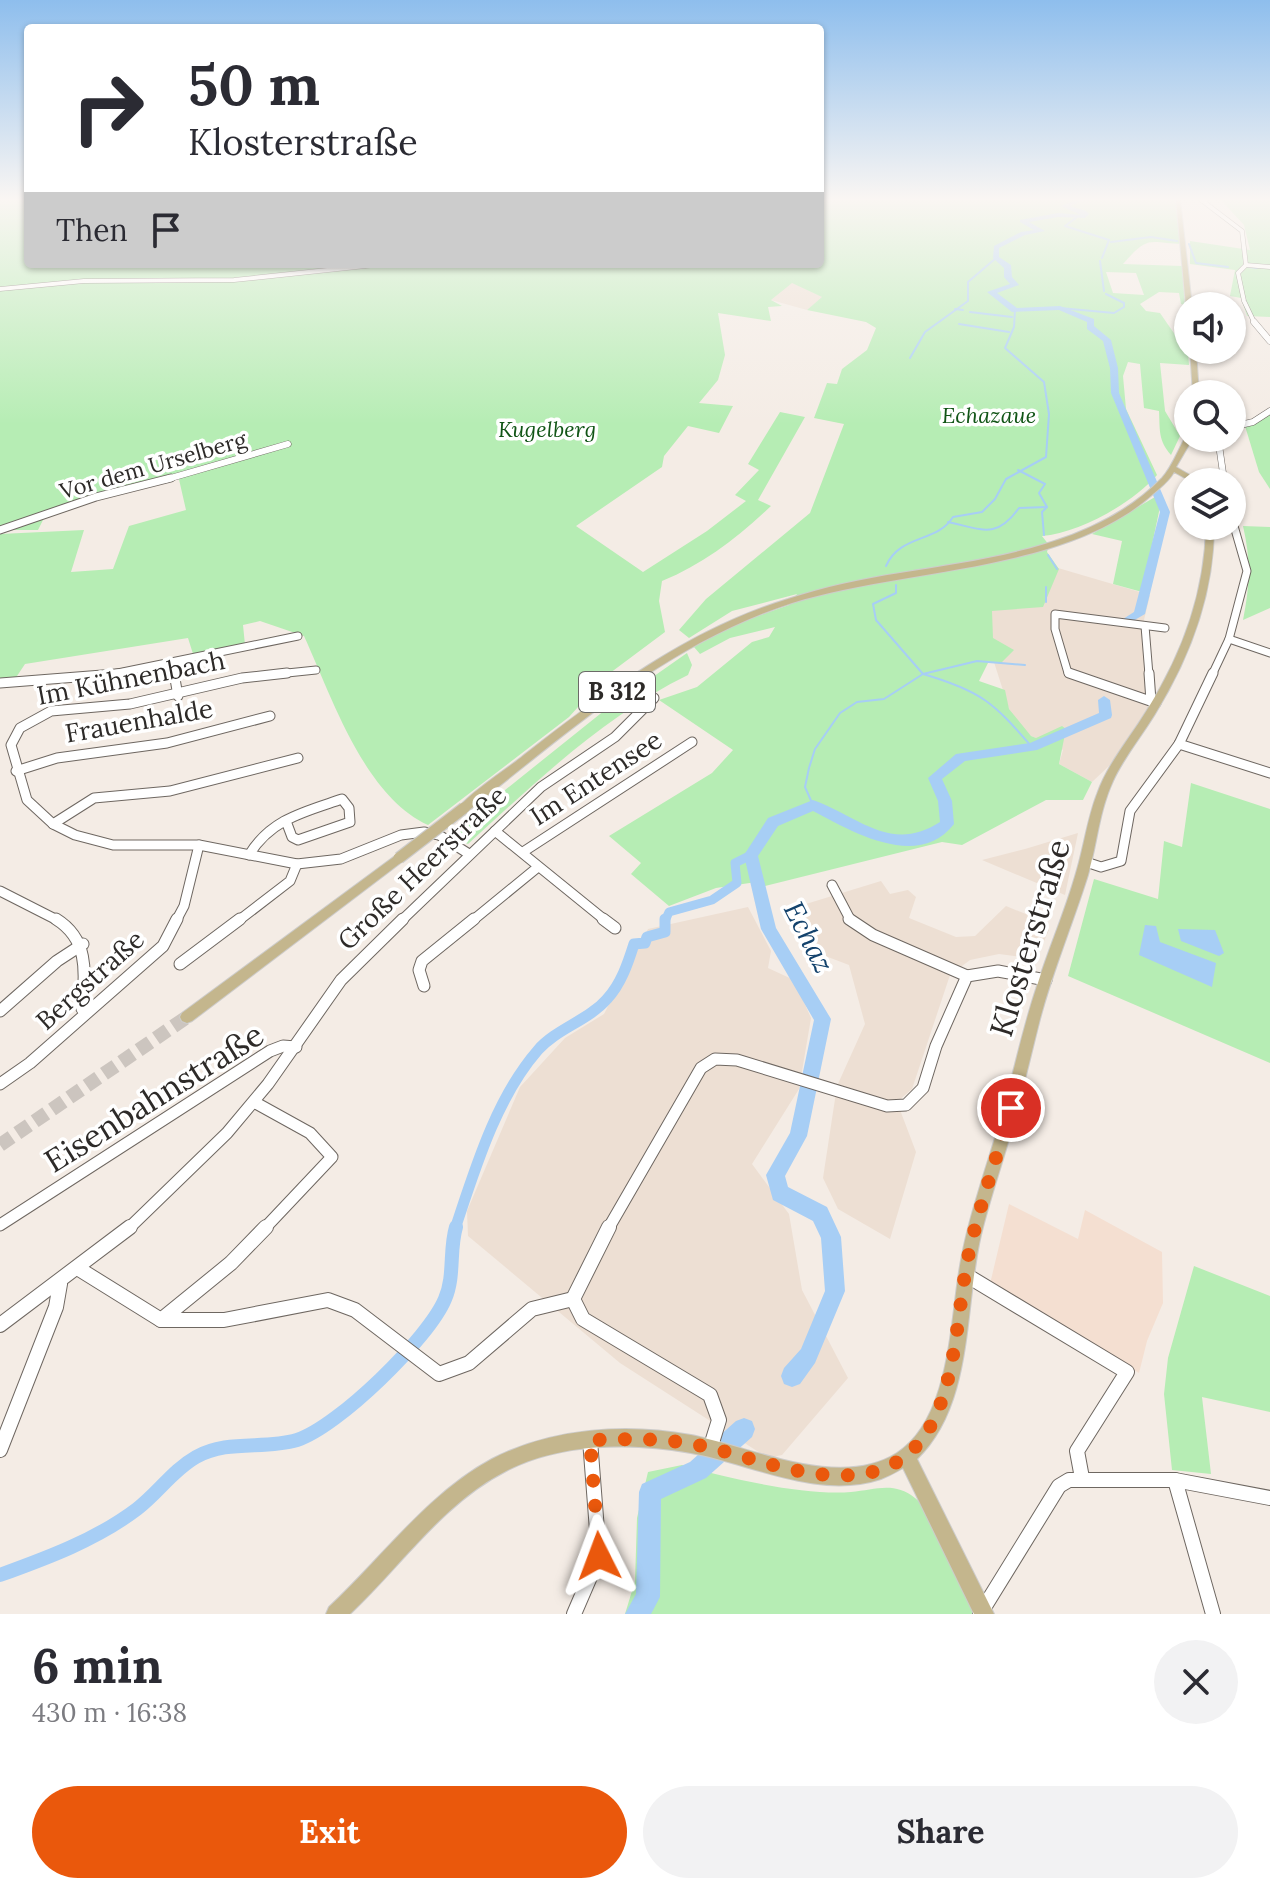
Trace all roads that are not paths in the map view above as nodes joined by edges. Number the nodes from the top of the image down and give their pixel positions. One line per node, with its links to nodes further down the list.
1 (287, 274): 3 (street)
2 (1238, 274): 4 (street)
3 (0, 289)
4 (1270, 341)
5 (1270, 411): 6 (street)
6 (1246, 424)
7 (288, 444): 12 (street, Vor dem Urselberg)
8 (1184, 452): 9 (main road, B 312)
9 (1172, 471): 11 (main road, B 312)
10 (1174, 484): 11 (main road)
11 (1160, 486): 52 (main road, B 312, bridge)
12 (0, 530)
13 (1209, 540): 25 (main road, Klosterstraße)
14 (1238, 540): 18 (street)
15 (1145, 626): 16 (street); 25 (street); 25 (street)
16 (1165, 628)
17 (298, 636): 20 (street)
18 (1229, 639): 19 (street); 28 (street)
19 (1268, 649)
20 (173, 665): 22 (street); 23 (street)
21 (316, 670): 23 (street, Im Kühnenbach)
22 (0, 683)
23 (178, 696): 30 (street, Im Kühnenbach)
24 (654, 698): 34 (street, Große Heerstraße)
25 (1154, 702): 39 (main road, Klosterstraße)
26 (270, 716): 30 (street, Frauenhalde)
27 (692, 742): 36 (street, Im Entensee)
28 (1179, 744): 31 (street); 39 (street)
29 (298, 758): 33 (street)
30 (16, 771): 33 (street, Im Kühnenbach)
31 (1270, 773)
32 (286, 821): 32 (street); 38 (street)
33 (53, 824): 35 (street, Im Kühnenbach)
34 (495, 831): 36 (street); 37 (street, Große Heerstraße)
35 (199, 845): 38 (street, Im Kühnenbach); 51 (street, Bergstraße)
36 (523, 852): 41 (street)
37 (469, 854): 40 (street, Im Kühnenbach); 53 (street, Große Heerstraße)
38 (249, 855): 40 (street, Im Kühnenbach)
39 (1086, 862): 48 (main road, Klosterstraße)
40 (297, 864): 46 (street)
41 (538, 867): 44 (street); 49 (street, Im Entensee)
42 (832, 885): 47 (street)
43 (0, 891): 45 (street)
44 (615, 928)
45 (83, 944): 50 (street); 51 (street)
46 (180, 964)
47 (967, 976): 48 (street); 60 (street)
48 (1046, 980): 58 (main road, Klosterstraße)
49 (424, 986)
50 (0, 1011)
51 (85, 1012): 54 (street, Bergstraße)
52 (187, 1017)
53 (296, 1047): 55 (street, Große Heerstraße); 56 (street, Eisenbahnstraße)
54 (0, 1084)
55 (254, 1102): 57 (street, Große Heerstraße); 61 (street)
56 (0, 1225)
57 (79, 1269): 59 (street, Große Heerstraße); 61 (street)
58 (966, 1275): 66 (main road, Klosterstraße); 67 (street)
59 (60, 1284): 62 (street, Große Heerstraße); 65 (street)
60 (573, 1299): 61 (street); 64 (street)
61 (161, 1320)
62 (0, 1325)
63 (590, 1440): 64 (main road, Klosterstraße); 71 (main road, Klosterstraße); 72 (street)
64 (702, 1446): 66 (main road, Klosterstraße)
65 (0, 1450)
66 (907, 1457): 70 (main road)
67 (1082, 1478): 68 (street); 70 (street)
68 (1175, 1480): 69 (street); 73 (street)
69 (1270, 1498)
70 (982, 1613)
71 (336, 1614)
72 (574, 1614)
73 (1213, 1614)

